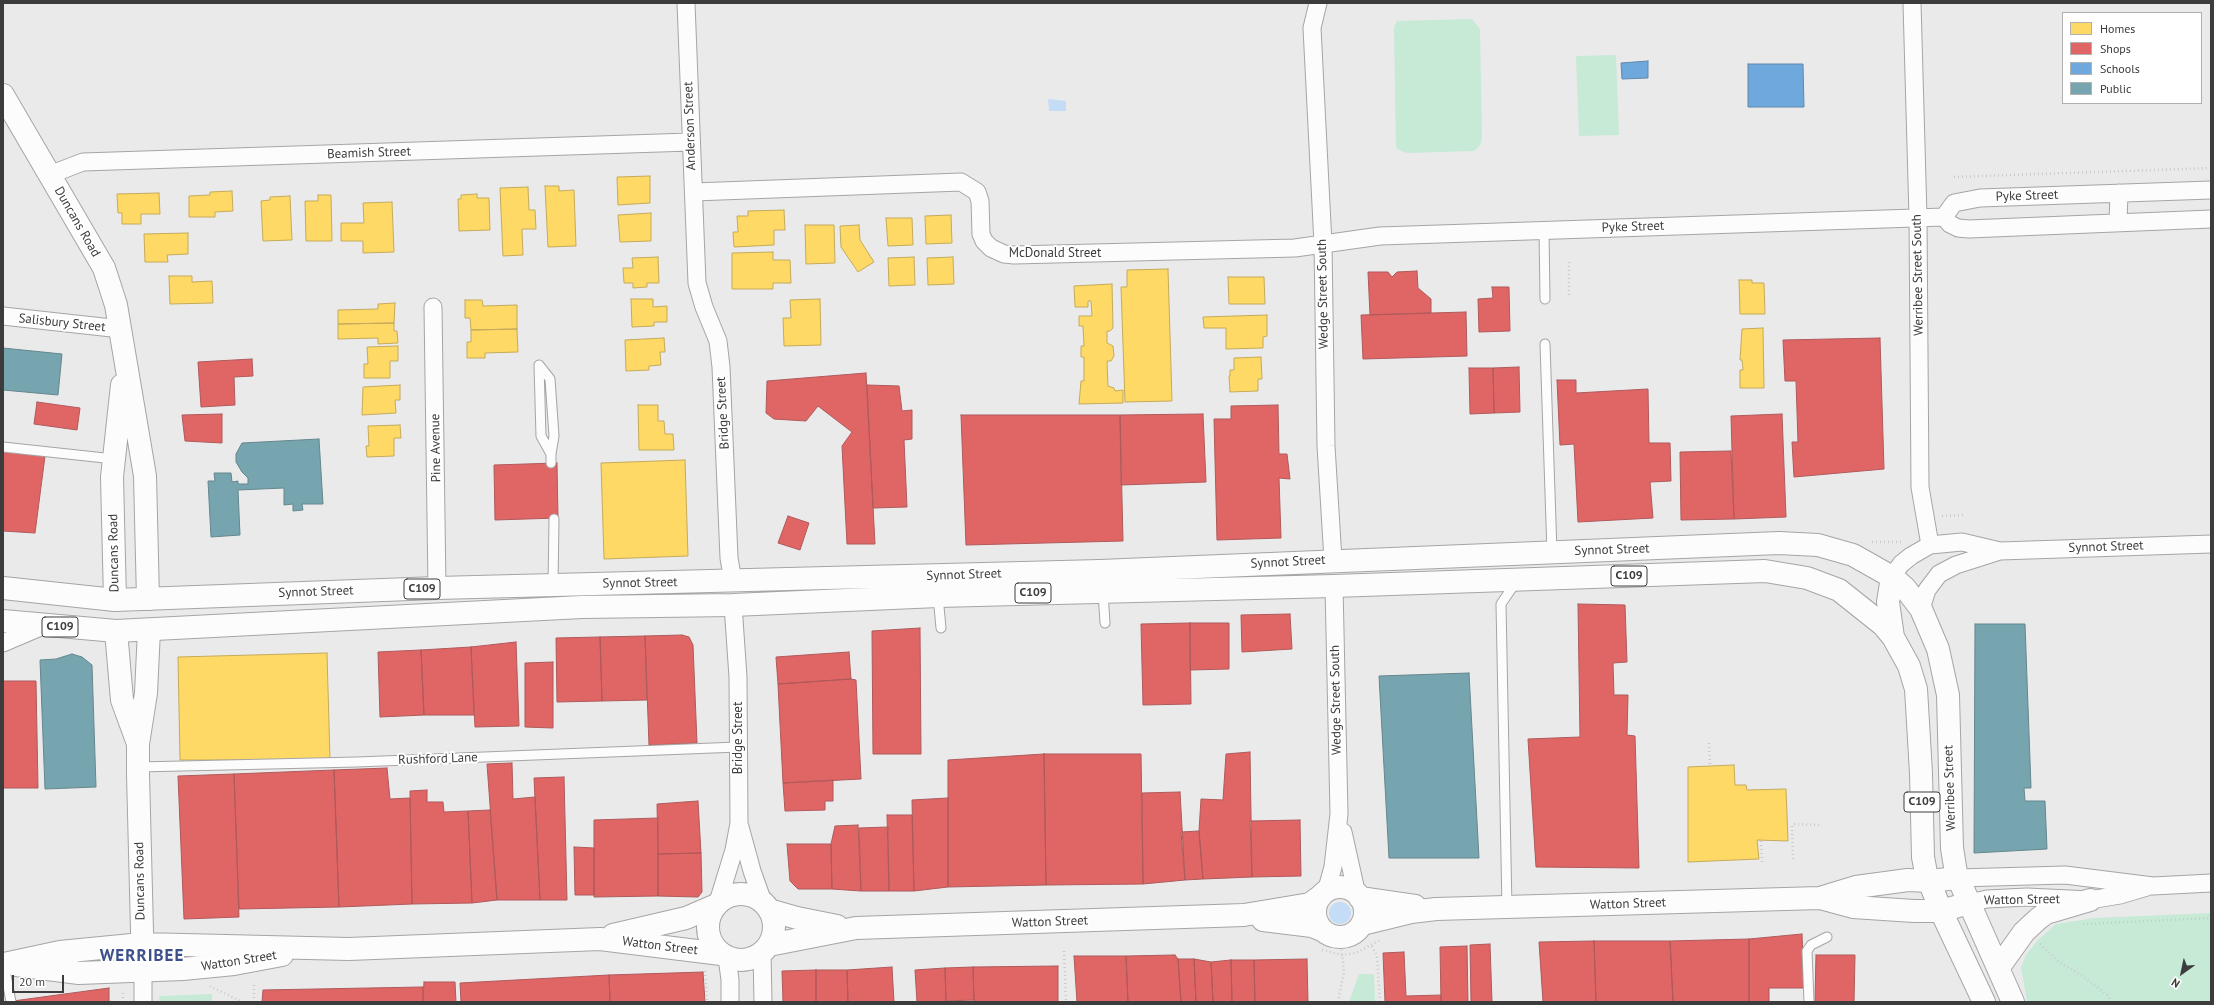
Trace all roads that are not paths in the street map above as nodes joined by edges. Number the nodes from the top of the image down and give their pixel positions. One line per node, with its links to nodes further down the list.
1 (686, 3): 7 (street, Anderson Street)
2 (1305, 3): 5 (street, Wedge Street South)
3 (1318, 3): 5 (street, Wedge Street South)
4 (1912, 3): 13 (street, Werribee Street South)
5 (1312, 28): 17 (street, Wedge Street South)
6 (3, 95): 8 (main road, Duncans Road)
7 (690, 142): 8 (street, Beamish Street); 10 (street, Anderson Street)
8 (50, 175): 22 (main road, Duncans Road)
9 (2211, 190): 11 (street, Pyke Street)
10 (694, 192): 17 (street, McDonald Street); 18 (street, Anderson Street)
11 (2119, 193): 12 (street, Pyke Street); 15 (street)
12 (1944, 217): 13 (street, Pyke Street); 15 (street)
13 (1918, 218): 16 (street, Pyke Street); 31 (street, Werribee Street South)
14 (2211, 219): 15 (street)
15 (2118, 222)
16 (1544, 230): 17 (street, Pyke Street); 19 (lane)
17 (1323, 244): 34 (street, Wedge Street South)
18 (694, 248): 38 (street, Bridge Street)
19 (1545, 299)
20 (433, 307): 44 (street, Pine Avenue)
21 (3, 316): 22 (street, Salisbury Street)
22 (121, 329): 24 (main road, Duncans Road)
23 (1545, 344): 33 (lane)
24 (124, 360): 27 (main road, Duncans Road); 46 (main road, Duncans Road)
25 (539, 365): 28 (lane)
26 (3, 446): 27 (lane)
27 (114, 459): 47 (main road, Duncans Road)
28 (551, 459)
29 (554, 519): 40 (lane)
30 (2211, 544): 32 (street, Synnot Street)
31 (1930, 545): 32 (street, Synnot Street); 35 (street, Synnot Street)
32 (2000, 551): 49 (street, Synnot Street)
33 (1552, 552): 34 (main road, Synnot Street / C109); 35 (main road, Synnot Street / C109); 36 (main road)
34 (1333, 560): 39 (main road, Synnot Street / C109); 42 (main road)
35 (1892, 577): 49 (main road, Werribee Street / C109); 58 (main road)
36 (1557, 578): 37 (main road, Synnot Street / C109); 58 (main road, Synnot Street / C109)
37 (1518, 579): 42 (main road, Synnot Street / C109); 76 (lane)
38 (732, 581): 40 (main road, Synnot Street / C109); 41 (main road, Synnot Street / C109); 48 (main road)
39 (1102, 581): 41 (main road, Synnot Street / C109); 42 (main road, Synnot Street / C109); 53 (lane)
40 (553, 585): 44 (main road, Synnot Street / C109)
41 (938, 586): 48 (main road, Synnot Street / C109); 55 (lane)
42 (1334, 586): 63 (street, Wedge Street South)
43 (3, 588): 47 (main road, Synnot Street / C109)
44 (437, 588): 45 (main road, Synnot Street / C109); 50 (main road)
45 (311, 593): 46 (main road, Synnot Street / C109); 52 (main road)
46 (148, 599): 47 (main road, Synnot Street / C109); 56 (main road, Duncans Road)
47 (115, 600): 57 (main road, Duncans Road)
48 (733, 605): 50 (main road, Synnot Street / C109); 61 (street, Bridge Street)
49 (1921, 609): 65 (main road, Werribee Street / C109)
50 (448, 613): 52 (main road, Synnot Street / C109)
51 (3, 621): 54 (main road, Synnot Street / C109)
52 (313, 621): 56 (main road, Synnot Street / C109)
53 (1106, 623)
54 (43, 626): 57 (main road, Synnot Street / C109); 59 (street)
55 (941, 628)
56 (150, 630): 57 (main road, Synnot Street / C109); 60 (main road, Duncans Road)
57 (116, 631): 60 (main road, Duncans Road)
58 (1893, 637): 66 (main road, C109)
59 (3, 643)
60 (138, 744): 62 (main road, Duncans Road)
61 (738, 747): 62 (lane, Rushford Lane); 64 (street, Bridge Street)
62 (138, 767): 85 (main road, Duncans Road)
63 (1339, 814): 69 (street, Wedge Street South); 70 (street, Wedge Street South)
64 (739, 823): 74 (street, Bridge Street); 75 (street, Bridge Street)
65 (1958, 878): 66 (main road, Watton Street); 68 (street, Watton Street); 73 (main road, Werribee Street / C109)
66 (1929, 881): 71 (main road, Watton Street); 78 (main road, C109)
67 (2211, 883): 68 (street, Watton Street)
68 (2153, 886): 72 (street, Watton Street)
69 (1323, 894): 70 (main road); 79 (main road, Watton Street); 84 (main road)
70 (1359, 896): 77 (main road, Watton Street); 80 (main road)
71 (1820, 898): 76 (main road, Watton Street); 78 (main road, Watton Street)
72 (2090, 900): 73 (street, Watton Street); 90 (main road)
73 (1969, 903): 78 (main road, Watton Street); 90 (main road, Werribee Street / C109)
74 (716, 904): 75 (main road); 83 (main road, Watton Street); 88 (main road)
75 (766, 906): 81 (main road, Watton Street); 87 (main road)
76 (1507, 908): 77 (main road, Watton Street)
77 (1436, 909): 80 (main road, Watton Street)
78 (1941, 911): 97 (main road, C109)
79 (1244, 915): 81 (main road, Watton Street); 84 (main road, Watton Street)
80 (1362, 924): 84 (main road)
81 (856, 928): 87 (main road, Watton Street)
82 (1827, 937): 96 (lane)
83 (600, 939): 86 (main road, Watton Street); 88 (main road, Watton Street)
84 (1331, 943)
85 (142, 944): 86 (main road, Watton Street); 89 (main road, Watton Street); 91 (main road, Duncans Road)
86 (306, 949): 91 (main road, Watton Street)
87 (766, 949): 88 (main road); 95 (street)
88 (718, 958): 94 (street)
89 (4, 964): 91 (main road, Watton Street); 92 (lane)
90 (1999, 967): 98 (main road, Werribee Street / C109)
91 (143, 970): 93 (street)
92 (11, 1002)
93 (142, 1002)
94 (730, 1002)
95 (763, 1002)
96 (1809, 1002)
97 (1984, 1002)
98 (2013, 1002)

